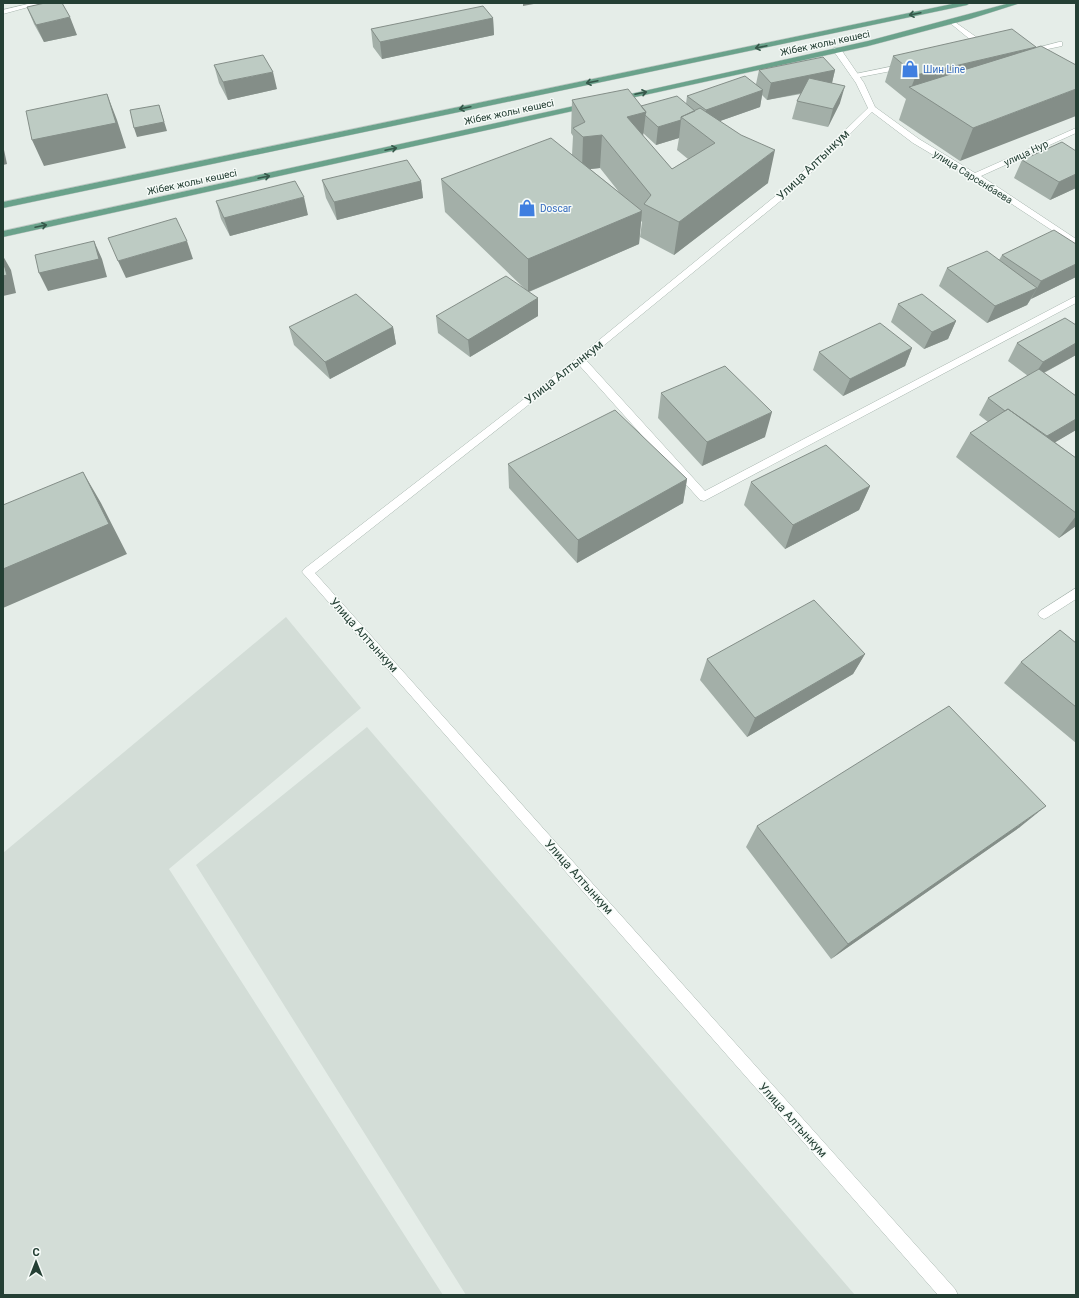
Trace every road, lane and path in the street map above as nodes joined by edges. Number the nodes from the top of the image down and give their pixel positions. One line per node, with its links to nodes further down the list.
1 (40, 3): 4 (street)
2 (967, 3): 15 (main road, Жібек жолы көшесі, one-way to 15)
3 (1017, 3): 5 (main road, Жібек жолы көшесі)
4 (3, 12)
5 (952, 22): 7 (main road, Жібек жолы көшесі); 8 (street)
6 (1059, 44): 9 (street)
7 (836, 50): 11 (street); 16 (main road, Жібек жолы көшесі, one-way to 7)
8 (986, 50)
9 (1021, 53)
10 (910, 65): 11 (street)
11 (855, 76): 12 (street)
12 (872, 108): 14 (street, улица Сарсенбаева); 19 (street, Улица Алтынкум)
13 (1076, 130): 14 (street, улица Нур)
14 (975, 176): 17 (street, улица Сарсенбаева)
15 (3, 205)
16 (3, 234)
17 (1076, 243)
18 (1076, 299): 19 (street)
19 (580, 360): 22 (street, Улица Алтынкум)
20 (1076, 593): 21 (street)
21 (1044, 614)
22 (949, 1295)

